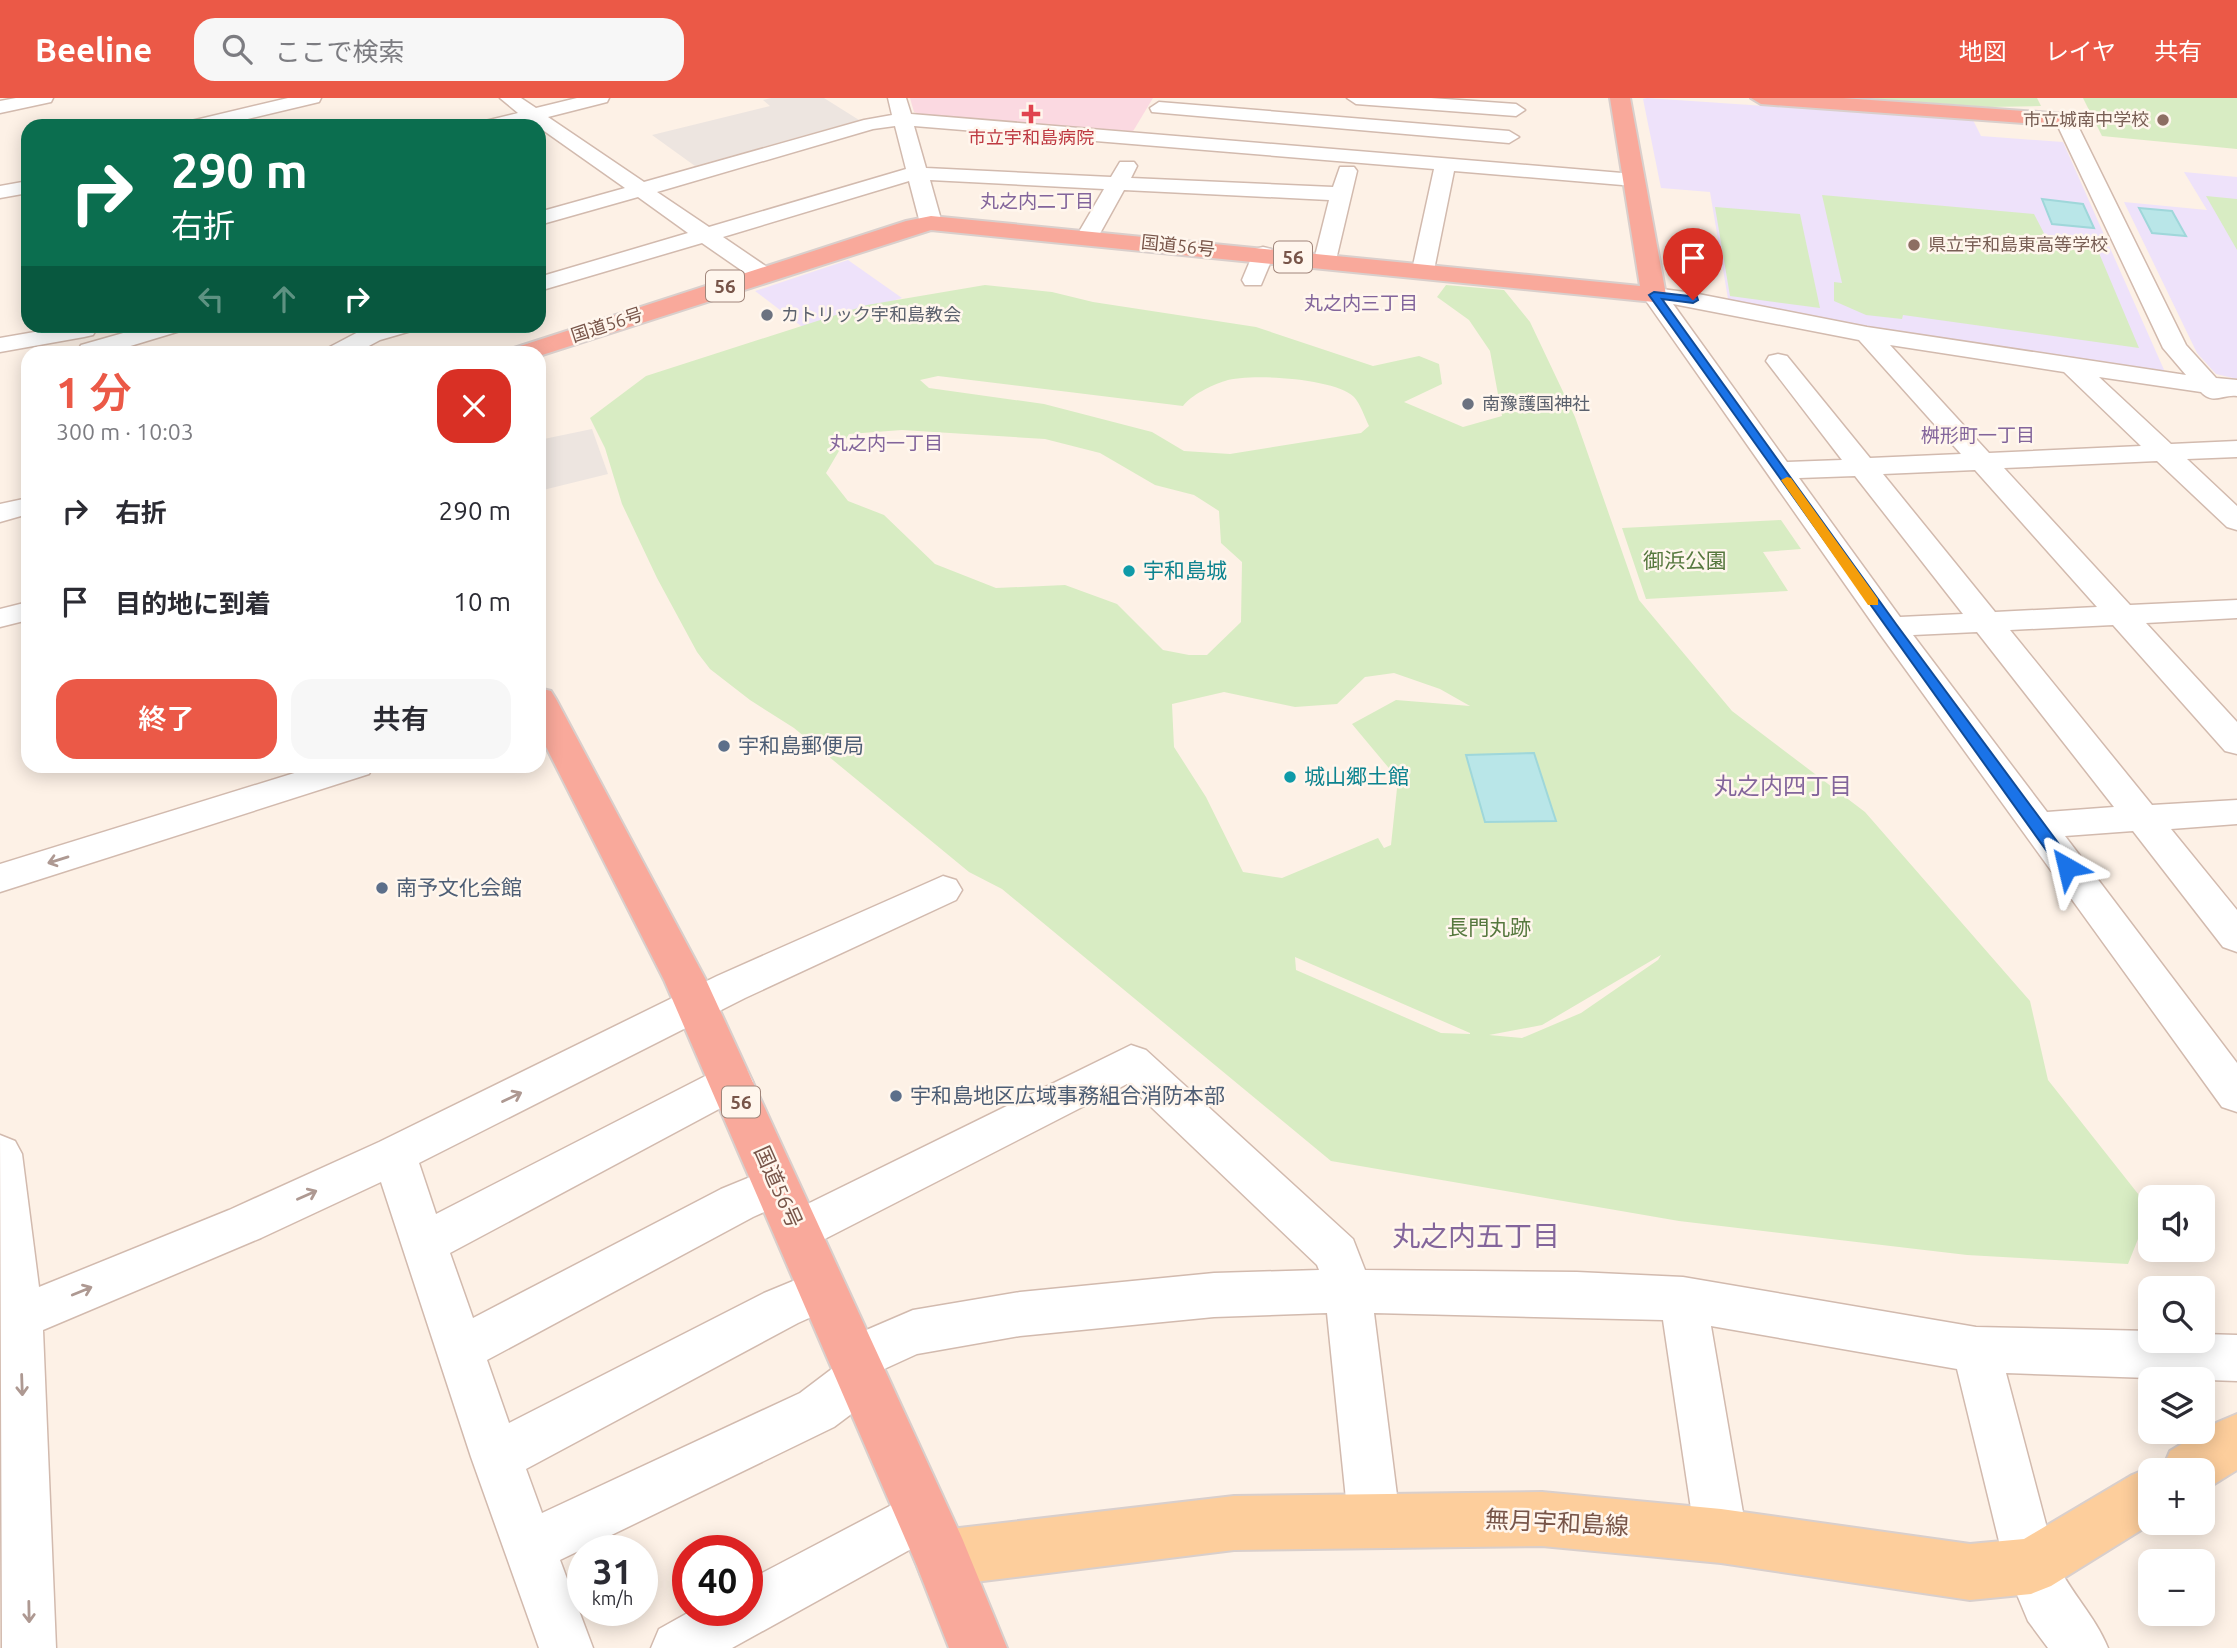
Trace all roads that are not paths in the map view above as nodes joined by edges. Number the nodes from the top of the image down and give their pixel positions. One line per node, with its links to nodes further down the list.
1 (44, 98): 12 (street)
2 (312, 98): 15 (street)
3 (509, 98): 14 (street)
4 (600, 98): 14 (street)
5 (897, 98): 18 (street)
6 (1619, 98): 28 (highway)
7 (1761, 98): 19 (highway)
8 (2053, 98): 19 (highway)
9 (1370, 99): 11 (street); 21 (street)
10 (1162, 103): 21 (street); 23 (street)
11 (1517, 104): 22 (street)
12 (26, 105): 13 (street)
13 (0, 107)
14 (533, 114): 16 (street); 17 (street)
15 (224, 119)
16 (514, 119)
17 (540, 119)
18 (902, 119): 23 (street); 27 (street); 31 (street)
19 (2065, 120): 54 (street)
20 (546, 123): 31 (street)
21 (1366, 126): 22 (street); 24 (street)
22 (1509, 137): 26 (street)
23 (1142, 139): 24 (street); 29 (street)
24 (1355, 157): 25 (street); 33 (street)
25 (1445, 165): 26 (street); 40 (street)
26 (1504, 170): 28 (street)
27 (916, 174): 29 (street); 35 (street); 36 (street)
28 (1634, 180): 44 (highway)
29 (1117, 184): 33 (street); 37 (street)
30 (21, 188): 32 (street)
31 (641, 190): 34 (street); 36 (street)
32 (0, 192)
33 (1342, 194): 39 (street)
34 (546, 217)
35 (931, 223): 37 (highway, 国道56号 / 56); 41 (highway, 国道56号 / 56)
36 (704, 235): 41 (street); 43 (street)
37 (1087, 237): 38 (highway, 国道56号 / 56)
38 (1263, 254): 39 (highway, 国道56号 / 56); 42 (street)
39 (1325, 260): 40 (highway, 国道56号 / 56)
40 (1423, 270): 44 (highway, 国道56号 / 56)
41 (762, 274): 51 (highway, 国道56号 / 56)
42 (1254, 280)
43 (546, 283)
44 (1654, 295): 47 (street); 61 (street)
45 (129, 333): 49 (street)
46 (381, 333): 48 (street)
47 (1867, 334): 53 (street); 59 (street)
48 (362, 339)
49 (86, 340): 50 (street)
50 (0, 345)
51 (544, 346)
52 (1778, 361): 60 (street)
53 (2072, 366): 54 (street); 58 (street)
54 (2208, 386): 55 (street); 56 (street)
55 (2237, 388)
56 (2237, 411)
57 (2237, 449): 58 (street)
58 (2164, 452): 59 (street); 64 (street)
59 (1981, 461): 60 (street); 67 (street)
60 (1860, 467): 61 (street); 69 (street)
61 (1780, 471): 70 (street)
62 (21, 508): 63 (street)
63 (0, 513)
64 (2237, 521)
65 (2237, 609): 67 (street)
66 (21, 613): 68 (street)
67 (2121, 615): 69 (street); 72 (street)
68 (0, 618)
69 (1985, 622): 70 (street); 76 (street)
70 (1891, 627): 77 (street)
71 (546, 715): 82 (highway, 国道56号 / 56)
72 (2237, 743)
73 (263, 773): 78 (street)
74 (335, 773): 79 (street, one-way to 79)
75 (2237, 812): 76 (street)
76 (2143, 818): 77 (street); 81 (street)
77 (2036, 825): 84 (street)
78 (0, 853)
79 (0, 878)
80 (943, 890): 82 (street)
81 (2237, 937)
82 (696, 1005): 83 (highway, 国道56号 / 56); 86 (street, one-way to 82)
83 (732, 1082): 87 (highway, 国道56号 / 56); 89 (street)
84 (2237, 1096)
85 (0, 1154): 93 (street)
86 (394, 1156): 89 (street); 93 (street, one-way to 86)
87 (777, 1185): 88 (highway, 国道56号 / 56); 94 (street)
88 (797, 1231): 90 (highway, 国道56号 / 56); 91 (street)
89 (425, 1243): 94 (street)
90 (822, 1290): 97 (highway, 国道56号 / 56); 99 (street)
91 (1348, 1291): 92 (street); 97 (street); 102 (street)
92 (1683, 1299): 95 (street); 103 (street)
93 (10, 1321): 107 (street, one-way to 107)
94 (460, 1349): 99 (street)
95 (1976, 1350): 96 (street); 106 (street)
96 (2237, 1358)
97 (857, 1368): 104 (highway, 国道56号 / 56); 105 (street)
98 (2237, 1440): 100 (main road)
99 (496, 1457): 105 (street)
100 (2208, 1458)
101 (2138, 1502): 106 (main road, 無月宇和島線)
102 (1374, 1519): 103 (main road, 無月宇和島線); 104 (main road, 無月宇和島線)
103 (1721, 1536): 106 (main road, 無月宇和島線)
104 (932, 1537): 109 (street); 110 (highway, 国道56号 / 56)
105 (531, 1546): 108 (street)
106 (2031, 1566): 111 (street)
107 (30, 1648)
108 (566, 1648)
109 (678, 1648)
110 (978, 1648)
111 (2081, 1648)

